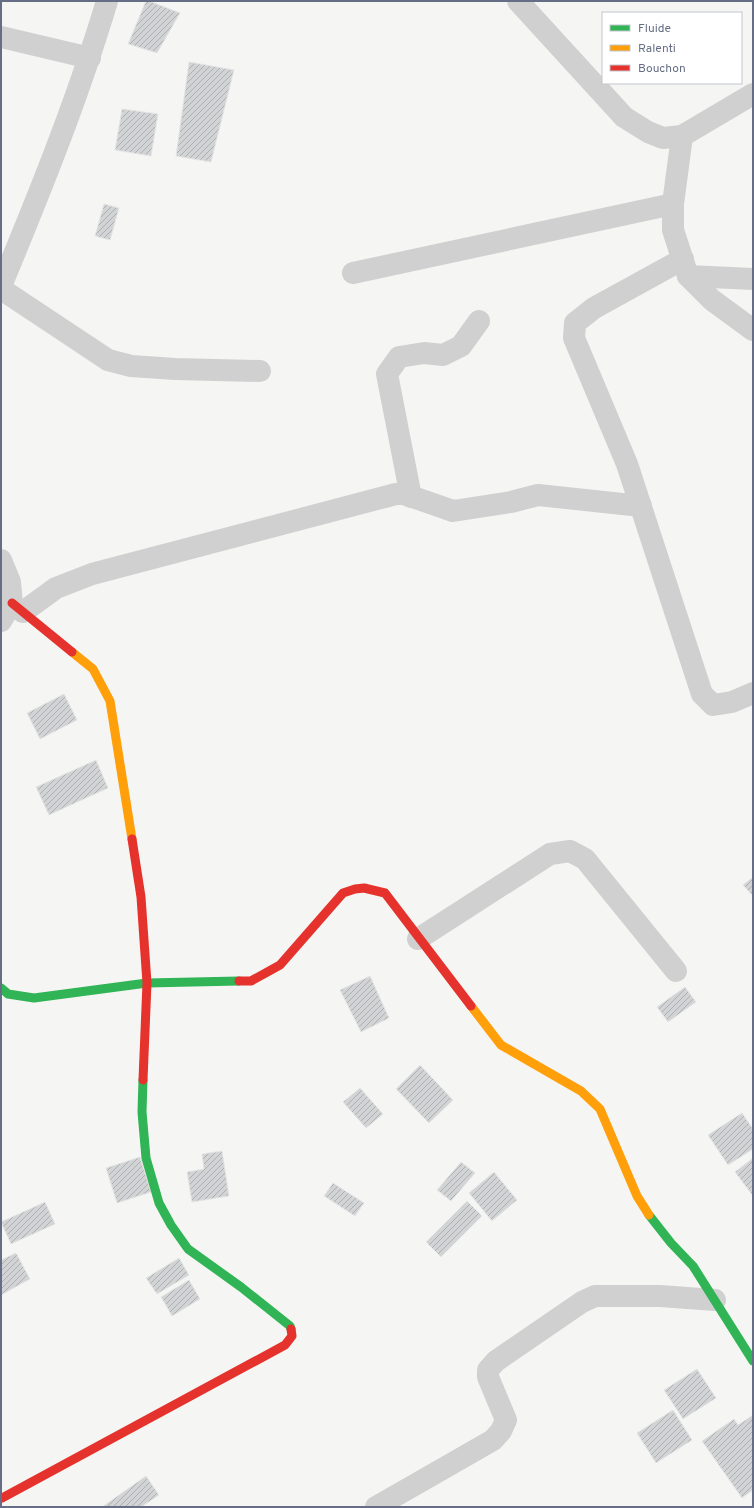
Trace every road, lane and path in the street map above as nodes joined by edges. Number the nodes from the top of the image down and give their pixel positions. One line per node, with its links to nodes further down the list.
1 (107, 1): 4 (street)
2 (518, 1): 6 (street)
3 (1, 37): 4 (street)
4 (90, 58): 11 (street)
5 (753, 94): 6 (street)
6 (682, 136): 7 (street)
7 (673, 204): 8 (street); 9 (street)
8 (686, 268): 10 (street); 13 (street); 16 (street)
9 (353, 273)
10 (753, 279)
11 (1, 287): 14 (street)
12 (479, 321): 15 (street)
13 (753, 330)
14 (260, 371)
15 (411, 497): 16 (street); 18 (street)
16 (641, 506): 20 (street)
17 (1, 560): 18 (street)
18 (18, 607): 19 (street); 23 (street)
19 (1, 621)
20 (753, 693)
21 (418, 938): 22 (street); 23 (street); 25 (street)
22 (676, 971)
23 (147, 983): 24 (street); 27 (street)
24 (1, 988)
25 (715, 1300): 26 (street); 28 (street)
26 (753, 1361)
27 (1, 1500)
28 (378, 1506)

